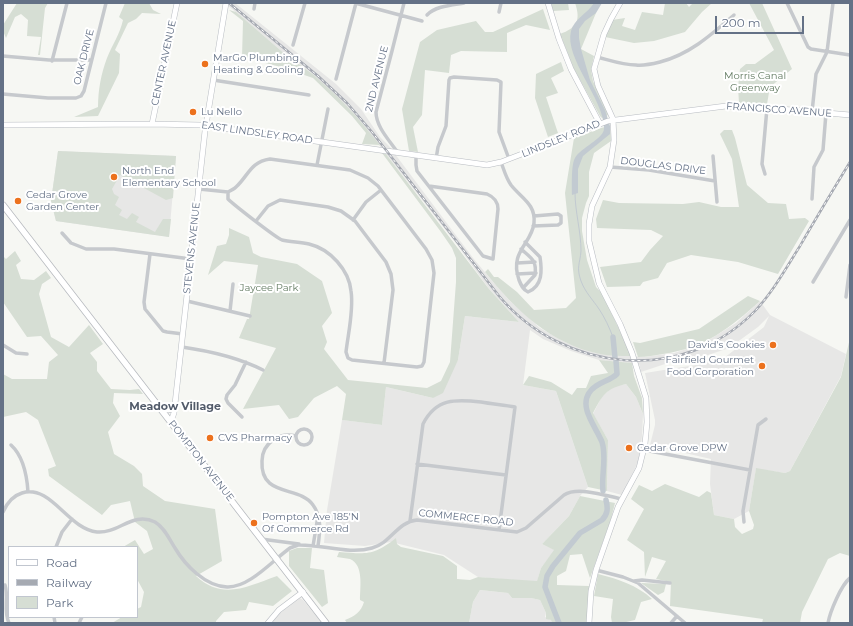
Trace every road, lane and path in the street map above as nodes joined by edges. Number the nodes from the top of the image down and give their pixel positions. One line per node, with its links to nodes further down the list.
1 (67, 3): 27 (street)
2 (106, 3): 28 (street, OAK DRIVE)
3 (177, 3): 40 (main road, CENTER AVENUE)
4 (226, 3): 30 (main road, STEVENS AVENUE)
5 (255, 3): 16 (street)
6 (304, 3): 22 (street)
7 (356, 3): 18 (street); 29 (street)
8 (404, 3): 18 (street, 2ND AVENUE)
9 (464, 3): 15 (street)
10 (501, 3): 17 (street)
11 (548, 3): 39 (main road)
12 (620, 3): 26 (main road)
13 (787, 3): 23 (street)
14 (832, 3): 23 (street)
15 (453, 4): 19 (street)
16 (254, 9)
17 (499, 12)
18 (400, 15): 21 (street); 44 (street, 2ND AVENUE)
19 (427, 15)
20 (734, 15): 26 (street)
21 (422, 21)
22 (293, 45)
23 (827, 52): 24 (street); 35 (street)
24 (850, 55)
25 (3, 56): 27 (street)
26 (597, 57): 38 (main road)
27 (52, 60): 28 (street)
28 (91, 60): 31 (street, OAK DRIVE)
29 (336, 79)
30 (213, 80): 32 (street); 42 (main road, STEVENS AVENUE)
31 (3, 94)
32 (309, 95)
33 (767, 108): 35 (main road, FRANCISCO AVENUE); 38 (main road, FRANCISCO AVENUE); 52 (street)
34 (328, 109): 43 (street)
35 (812, 112): 36 (main road, FRANCISCO AVENUE)
36 (826, 113): 37 (main road, FRANCISCO AVENUE); 58 (street)
37 (850, 115)
38 (611, 120): 39 (main road, LINDSLEY ROAD); 51 (main road)
39 (601, 123): 48 (main road, LINDSLEY ROAD)
40 (152, 124): 41 (main road, EAST LINDSLEY ROAD); 42 (main road, EAST LINDSLEY ROAD)
41 (3, 125)
42 (206, 126): 43 (main road, EAST LINDSLEY ROAD); 55 (main road, STEVENS AVENUE)
43 (321, 142): 44 (main road, EAST LINDSLEY ROAD); 50 (street)
44 (398, 153): 45 (main road, EAST LINDSLEY ROAD)
45 (416, 156): 47 (main road, EAST LINDSLEY ROAD); 54 (street)
46 (713, 156): 53 (street)
47 (436, 159): 48 (street); 49 (main road, EAST LINDSLEY ROAD)
48 (509, 159): 49 (main road, EAST LINDSLEY ROAD)
49 (501, 162): 61 (street)
50 (317, 165): 56 (street); 57 (street)
51 (610, 167): 53 (street, DOUGLAS DRIVE); 97 (main road)
52 (765, 174)
53 (715, 181): 59 (street)
54 (429, 186): 54 (street)
55 (198, 189): 57 (street); 70 (main road, STEVENS AVENUE)
56 (381, 190): 62 (street); 88 (street)
57 (228, 192): 64 (street)
58 (812, 199)
59 (717, 202)
60 (3, 205): 91 (main road, POMPTON AVENUE)
61 (534, 216): 65 (street); 65 (street)
62 (353, 220): 64 (street); 88 (street)
63 (850, 220): 76 (street)
64 (256, 221): 88 (street)
65 (533, 226): 67 (street)
66 (62, 232): 69 (street)
67 (525, 242): 68 (street); 78 (street)
68 (521, 248): 71 (street); 72 (street)
69 (150, 254): 70 (street); 83 (street)
70 (191, 259): 80 (main road, STEVENS AVENUE)
71 (535, 262): 72 (street); 74 (street)
72 (517, 263): 75 (street)
73 (850, 265): 79 (street)
74 (536, 273): 75 (street); 78 (street)
75 (517, 274): 78 (street)
76 (813, 282)
77 (233, 284): 81 (street)
78 (523, 288)
79 (846, 297)
80 (186, 301): 81 (street); 83 (main road, STEVENS AVENUE)
81 (230, 311): 82 (street)
82 (250, 316)
83 (183, 334): 85 (main road, STEVENS AVENUE)
84 (3, 345): 86 (street)
85 (182, 348): 87 (street); 90 (main road, STEVENS AVENUE)
86 (27, 354)
87 (246, 362): 89 (street); 92 (street)
88 (384, 363)
89 (263, 370)
90 (175, 406): 91 (main road); 94 (main road, STEVENS AVENUE)
91 (161, 409): 94 (main road, POMPTON AVENUE)
92 (242, 417)
93 (766, 419): 99 (street)
94 (171, 422): 109 (main road, POMPTON AVENUE)
95 (296, 436): 95 (street); 104 (street)
96 (11, 445): 101 (street)
97 (644, 450): 99 (street); 102 (main road)
98 (417, 464): 100 (street); 100 (street); 106 (street)
99 (750, 470): 107 (street)
100 (506, 475): 108 (street)
101 (28, 492): 103 (street); 105 (street, COMMERCE ROAD)
102 (622, 499): 108 (street, COMMERCE ROAD); 115 (main road)
103 (3, 512)
104 (318, 515): 112 (street); 113 (street)
105 (72, 519): 111 (street); 114 (street, COMMERCE ROAD)
106 (410, 521): 108 (street, COMMERCE ROAD); 113 (street, COMMERCE ROAD)
107 (744, 522)
108 (499, 530)
109 (261, 539): 110 (street, COMMERCE ROAD); 114 (main road, POMPTON AVENUE)
110 (304, 545): 112 (street, COMMERCE ROAD); 114 (street, COMMERCE ROAD)
111 (56, 546)
112 (313, 546): 113 (street, COMMERCE ROAD)
113 (318, 546)
114 (277, 559): 120 (main road, POMPTON AVENUE)
115 (596, 570): 117 (street); 125 (main road)
116 (850, 578): 128 (street)
117 (633, 581): 118 (street); 121 (street)
118 (670, 583)
119 (5, 585): 122 (street)
120 (302, 592): 123 (main road); 124 (main road, POMPTON AVENUE)
121 (677, 616): 126 (street); 127 (street)
122 (8, 623)
123 (268, 623)
124 (326, 623)
125 (589, 623)
126 (671, 623)
127 (685, 623)
128 (828, 623)

